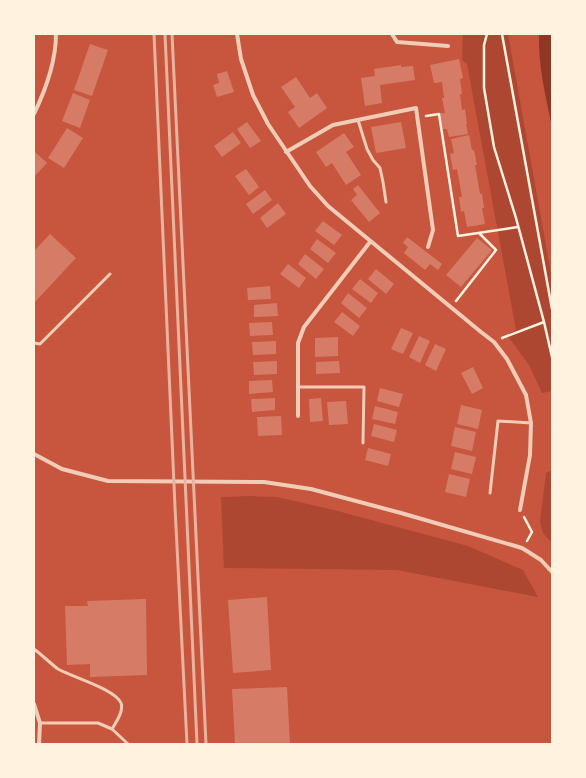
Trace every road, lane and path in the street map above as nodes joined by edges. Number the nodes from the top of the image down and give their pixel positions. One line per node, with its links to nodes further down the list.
1 (56, 34): 7 (street)
2 (237, 34): 10 (street)
3 (392, 34): 6 (street)
4 (487, 34): 12 (path)
5 (502, 34): 18 (path)
6 (448, 46)
7 (34, 114)
8 (417, 118): 9 (street); 13 (path); 15 (street)
9 (358, 120): 10 (street); 11 (lane)
10 (286, 152): 14 (street)
11 (386, 202)
12 (518, 227): 13 (path); 19 (path)
13 (479, 233): 17 (path)
14 (370, 242): 17 (street); 23 (street)
15 (428, 247)
16 (110, 274): 21 (lane)
17 (451, 308): 20 (street)
18 (552, 308)
19 (544, 322): 20 (path); 22 (path)
20 (494, 342): 25 (street)
21 (34, 343)
22 (552, 357)
23 (298, 387): 24 (street); 26 (lane)
24 (298, 416)
25 (531, 423): 28 (lane); 29 (street)
26 (363, 443)
27 (34, 454): 30 (street)
28 (490, 493)
29 (520, 510): 30 (path)
30 (522, 548): 31 (street)
31 (552, 572)
32 (34, 649): 35 (lane)
33 (34, 704): 34 (street)
34 (40, 722): 35 (lane); 36 (street)
35 (112, 729): 37 (lane)
36 (39, 744)
37 (128, 744)

